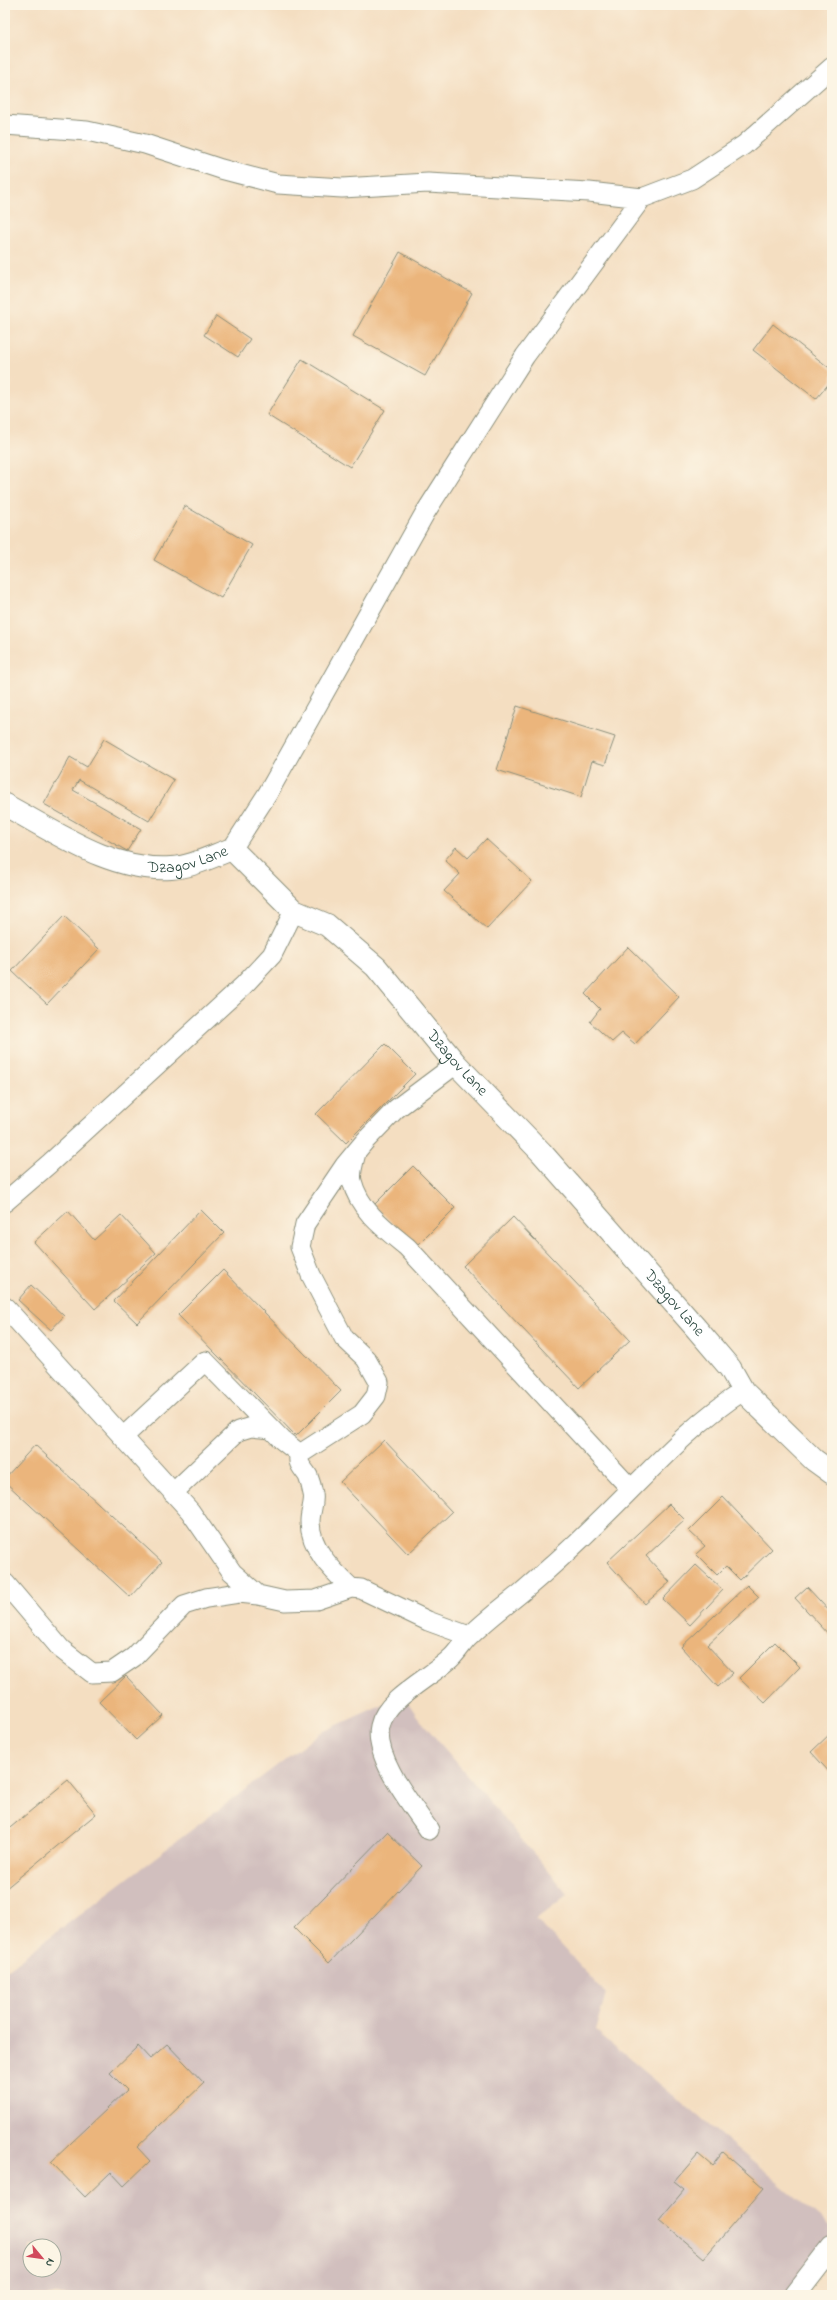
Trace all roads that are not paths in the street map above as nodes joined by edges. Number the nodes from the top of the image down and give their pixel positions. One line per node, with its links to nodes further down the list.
1 (832, 67): 3 (lane)
2 (5, 125): 3 (lane)
3 (642, 198): 5 (lane)
4 (5, 805): 5 (street, Dzagov Lane)
5 (232, 849): 6 (street, Dzagov Lane)
6 (294, 911): 7 (street, Dzagov Lane); 9 (lane)
7 (456, 1064): 8 (lane); 11 (street, Dzagov Lane)
8 (356, 1153): 14 (lane); 16 (lane)
9 (5, 1202)
10 (5, 1307): 13 (lane)
11 (743, 1391): 15 (street, Dzagov Lane); 16 (lane)
12 (271, 1429): 13 (lane); 14 (lane); 17 (lane)
13 (123, 1437): 17 (lane)
14 (300, 1454): 19 (lane)
15 (832, 1473)
16 (631, 1489): 21 (lane)
17 (173, 1493): 20 (lane)
18 (5, 1584): 20 (lane)
19 (351, 1588): 20 (lane); 21 (lane)
20 (258, 1595)
21 (469, 1636): 22 (lane)
22 (429, 1830)
23 (832, 2247): 24 (street)
24 (795, 2295)

